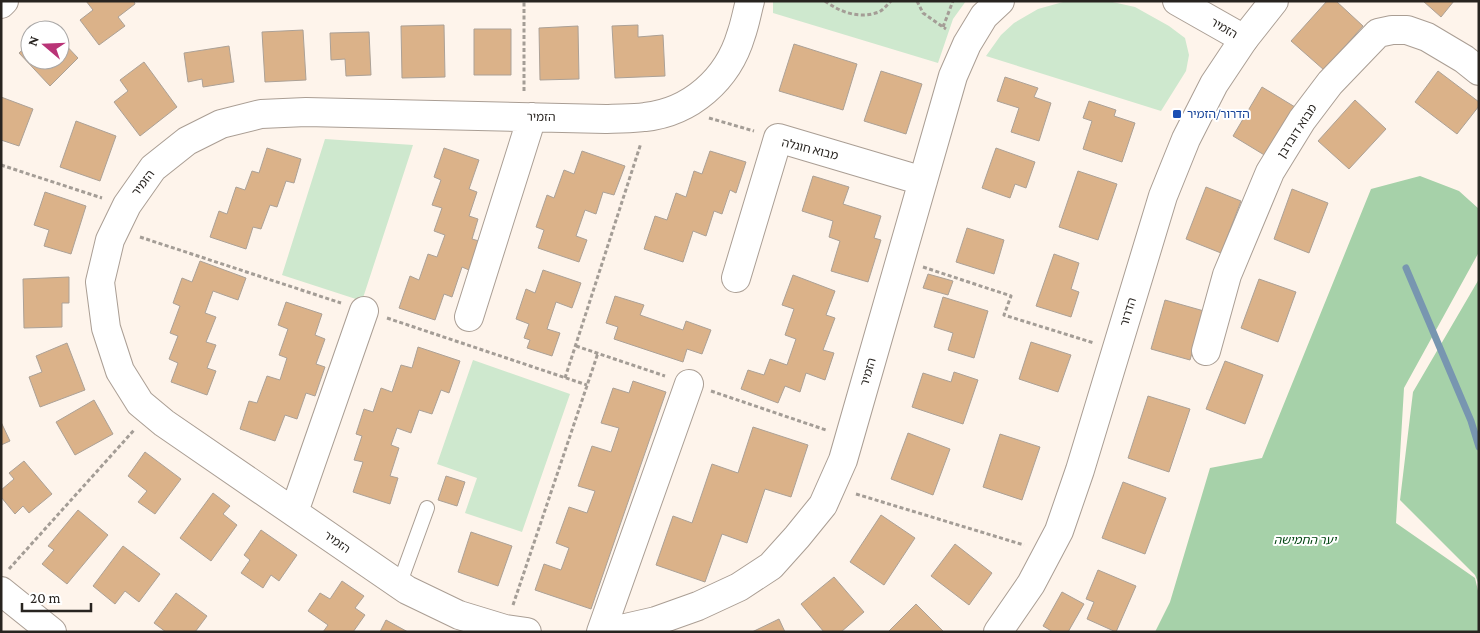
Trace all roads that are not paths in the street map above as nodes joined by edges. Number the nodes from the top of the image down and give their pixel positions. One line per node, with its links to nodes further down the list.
1 (750, 1): 7 (street, הזמיר)
2 (1000, 1): 8 (street, הזמיר)
3 (1177, 1): 5 (street, הזמיר)
4 (1274, 1): 5 (street, הדרור)
5 (1244, 39): 22 (street, הדרור)
6 (1479, 71): 12 (street, מבוא דובדבן)
7 (528, 117): 11 (street); 15 (street, הזמיר)
8 (923, 181): 9 (street, מבוא חוגלה); 21 (street, הזמיר)
9 (736, 278)
10 (364, 311): 15 (street)
11 (469, 317)
12 (1206, 351)
13 (689, 384): 20 (street)
14 (427, 508): 17 (lane)
15 (294, 512): 17 (street, הזמיר)
16 (4, 581): 19 (street)
17 (399, 585): 18 (street, הזמיר)
18 (516, 630)
19 (52, 632)
20 (601, 632)
21 (608, 632)
22 (998, 632)

